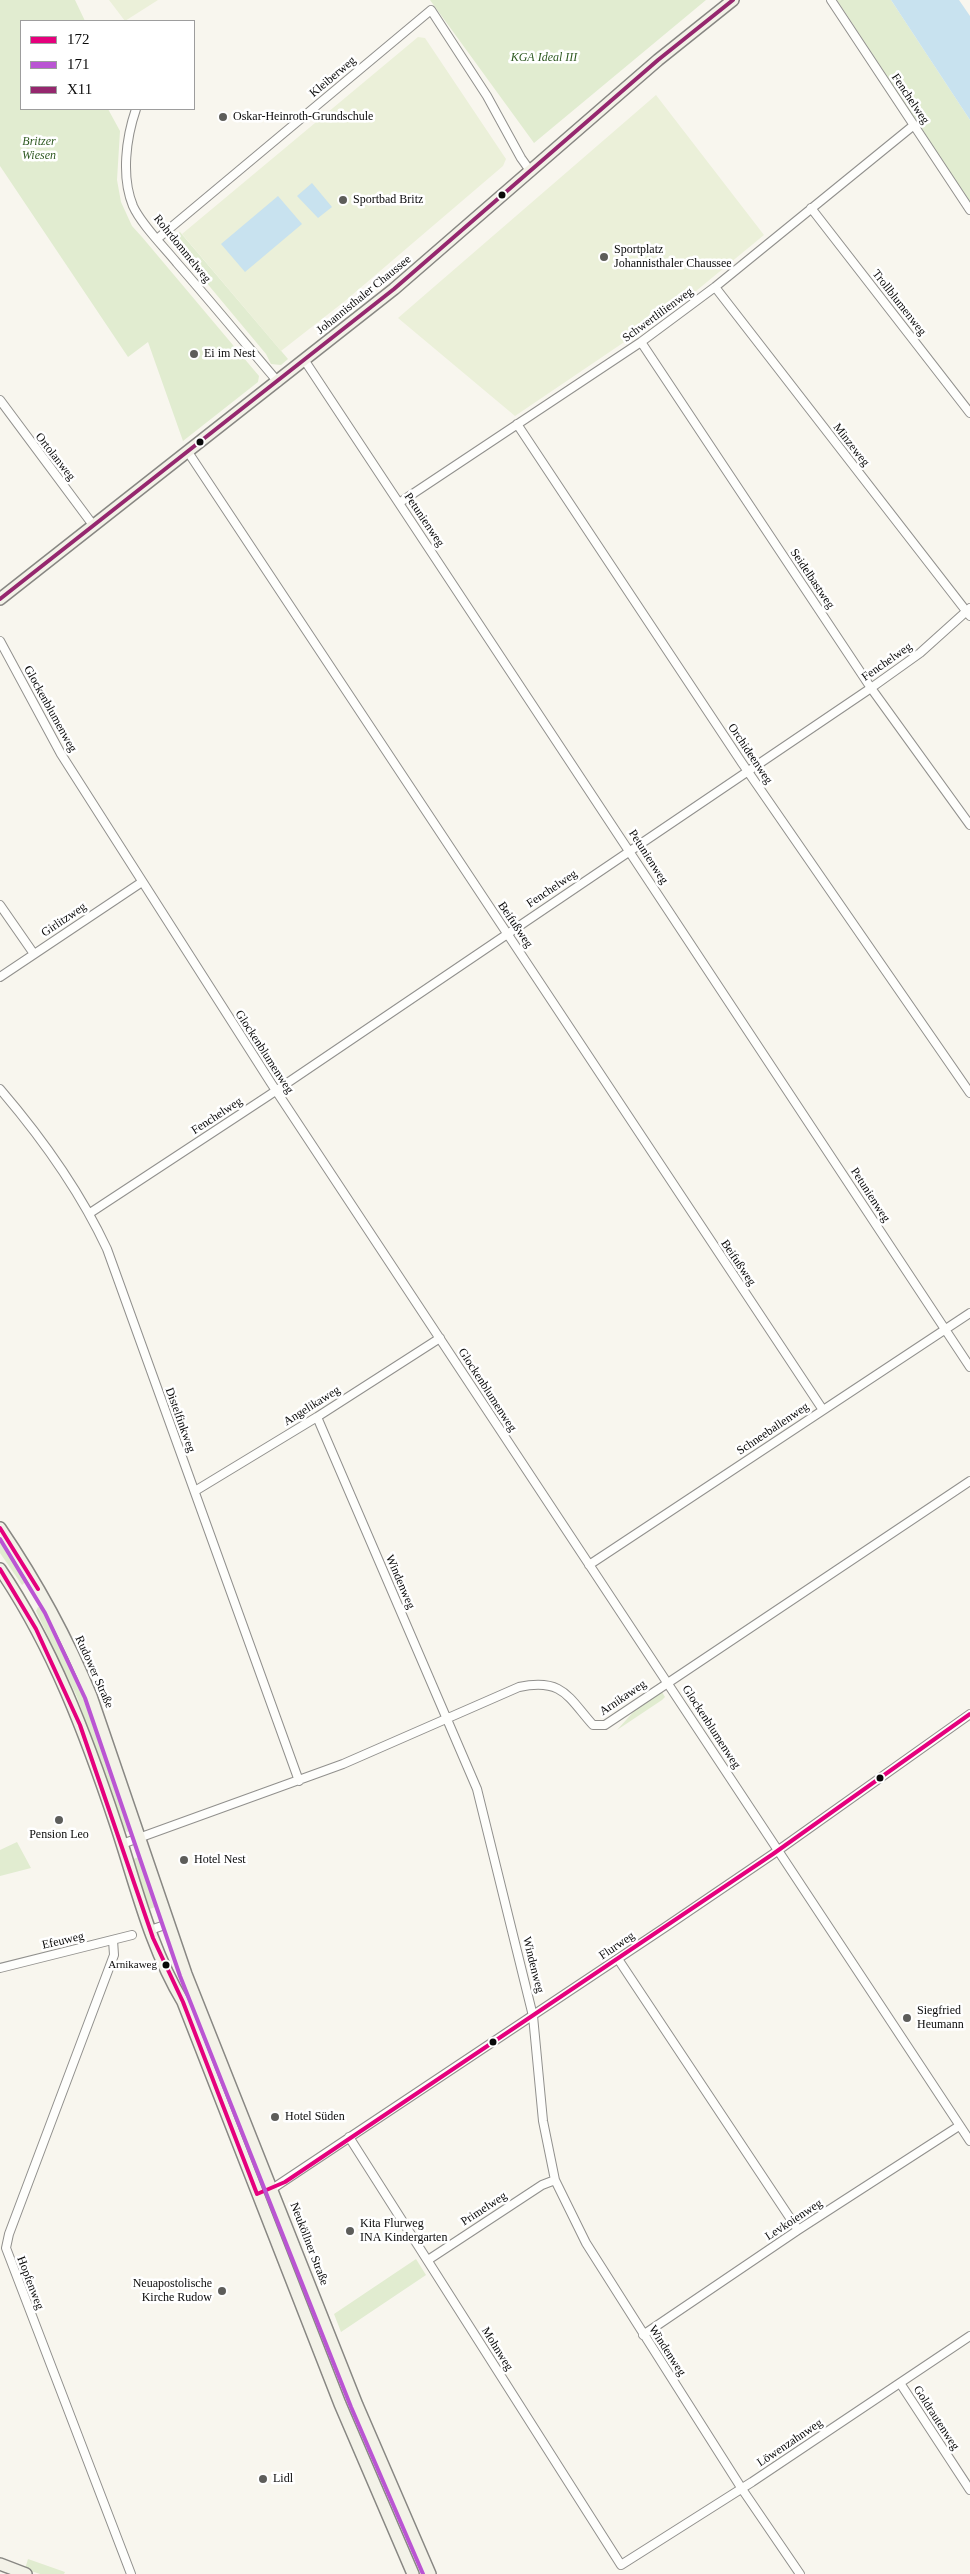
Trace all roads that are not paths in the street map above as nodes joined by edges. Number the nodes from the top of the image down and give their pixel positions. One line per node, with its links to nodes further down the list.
1 (734, 0): 5 (main road, Johannisthaler Chaussee)
2 (831, 0): 4 (street, Fenchelweg)
3 (136, 110): 8 (street, Rohrdommelweg)
4 (914, 125): 6 (street, Schwertlilienweg); 7 (street, Fenchelweg)
5 (531, 172): 8 (street, Kleiberweg); 11 (main road, Johannisthaler Chaussee)
6 (810, 208): 9 (street, Schwertlilienweg); 14 (street, Trollblumenweg)
7 (970, 210)
8 (157, 238): 12 (street, Rohrdommelweg)
9 (715, 287): 10 (street, Schwertlilienweg); 20 (street, Minzeweg)
10 (641, 342): 15 (street, Schwertlilienweg); 22 (street, Seidelbastweg)
11 (305, 361): 12 (main road, Johannisthaler Chaussee); 17 (street, Petunienweg)
12 (278, 382): 16 (main road, Johannisthaler Chaussee)
13 (0, 400): 18 (street, Ortolanweg)
14 (970, 412)
15 (517, 424): 17 (street, Schwertlilienweg); 23 (street, Orchideenweg)
16 (188, 452): 18 (main road, Johannisthaler Chaussee); 28 (street, Beifußweg)
17 (399, 503): 25 (street, Petunienweg)
18 (94, 526): 19 (main road, Johannisthaler Chaussee)
19 (0, 599)
20 (969, 612): 22 (street, Fenchelweg)
21 (0, 641): 26 (street, Glockenblumenweg)
22 (871, 688): 23 (street, Fenchelweg); 24 (street, Seidelbastweg)
23 (747, 771): 25 (street, Fenchelweg); 33 (street, Orchideenweg)
24 (970, 826)
25 (630, 850): 28 (street, Fenchelweg); 36 (street, Petunienweg)
26 (142, 882): 29 (street, Girlitzweg); 32 (street, Glockenblumenweg)
27 (0, 905): 29 (street)
28 (507, 933): 32 (street, Fenchelweg); 39 (street, Beifußweg)
29 (34, 954): 30 (street, Girlitzweg)
30 (0, 977)
31 (0, 1089): 34 (street, Distelfinkweg)
32 (275, 1090): 34 (street, Fenchelweg); 37 (street, Glockenblumenweg)
33 (970, 1093)
34 (90, 1213): 42 (street, Distelfinkweg)
35 (970, 1313): 36 (street, Schneeballenweg)
36 (945, 1330): 38 (street, Petunienweg); 39 (street, Schneeballenweg)
37 (440, 1338): 40 (street, Angelikaweg); 44 (street, Glockenblumenweg)
38 (970, 1367)
39 (823, 1410): 44 (street, Schneeballenweg)
40 (317, 1417): 42 (street, Angelikaweg); 50 (street, Windenweg)
41 (970, 1481): 48 (street, Arnikaweg)
42 (195, 1491): 51 (street, Distelfinkweg)
43 (0, 1528): 46 (main road, Rudower Straße)
44 (589, 1565): 48 (street, Glockenblumenweg)
45 (0, 1569): 47 (main road)
46 (42, 1596): 47 (main road); 52 (main road, Rudower Straße)
47 (24, 1604): 53 (main road)
48 (668, 1682): 50 (street, Arnikaweg); 54 (street, Glockenblumenweg)
49 (970, 1714): 54 (street, Flurweg)
50 (447, 1719): 51 (street, Arnikaweg); 61 (street, Windenweg)
51 (299, 1781): 52 (street, Arnikaweg)
52 (141, 1837): 53 (street, Arnikaweg); 55 (main road, Neuköllner Straße)
53 (122, 1844): 56 (main road)
54 (778, 1850): 59 (street, Flurweg); 62 (street, Glockenblumenweg)
55 (168, 1924): 56 (street); 66 (main road, Neuköllner Straße)
56 (150, 1930): 67 (main road)
57 (132, 1935): 58 (street, Efeuweg)
58 (114, 1940): 60 (street, Efeuweg); 69 (street, Hopfenweg)
59 (618, 1959): 61 (street, Flurweg); 68 (street)
60 (0, 1968)
61 (533, 2016): 63 (street, Flurweg); 65 (street, Windenweg)
62 (960, 2126): 64 (street, Glockenblumenweg); 68 (street, Levkoienweg)
63 (349, 2138): 66 (street, Flurweg); 70 (street, Mohnweg)
64 (970, 2141)
65 (555, 2180): 70 (street, Primelweg); 71 (street, Windenweg)
66 (272, 2189): 67 (main road); 81 (main road, Neuköllner Straße)
67 (257, 2194): 80 (main road)
68 (798, 2230): 71 (street, Levkoienweg)
69 (4, 2258): 79 (street, Hopfenweg)
70 (428, 2260): 77 (street, Mohnweg)
71 (643, 2335): 74 (street, Windenweg)
72 (970, 2336): 73 (street, Löwenzahnweg)
73 (900, 2383): 74 (street, Löwenzahnweg); 75 (street, Goldrautenweg)
74 (742, 2488): 77 (street, Löwenzahnweg); 83 (street, Windenweg)
75 (970, 2490)
76 (0, 2564): 78 (main road)
77 (621, 2565): 82 (street)
78 (26, 2574)
79 (131, 2574)
80 (413, 2574)
81 (430, 2574)
82 (618, 2574)
83 (800, 2574)

